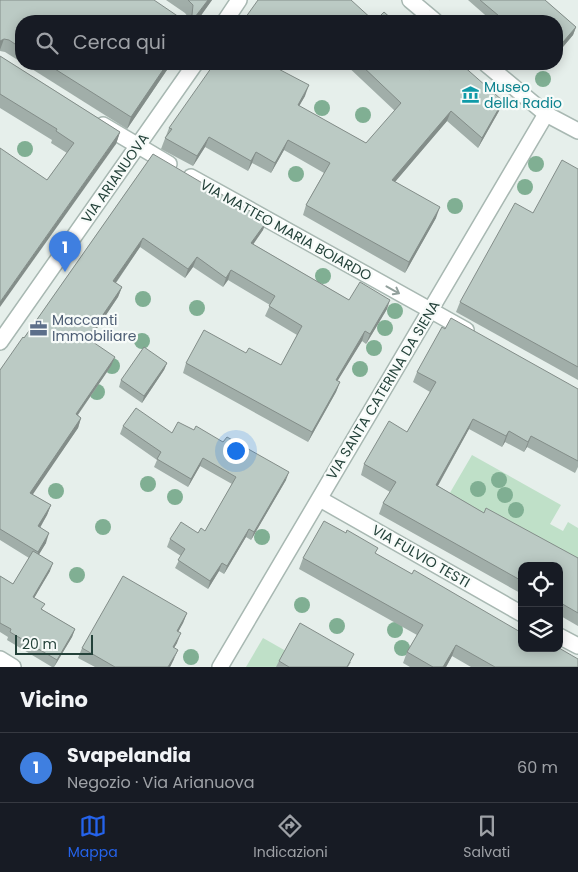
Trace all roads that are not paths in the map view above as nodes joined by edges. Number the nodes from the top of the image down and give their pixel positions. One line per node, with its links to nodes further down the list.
1 (239, 0): 3 (street)
2 (410, 0): 4 (street)
3 (229, 15)
4 (428, 15)
5 (191, 70): 10 (street, VIA ARIANUOVA)
6 (493, 70): 7 (street)
7 (546, 114): 9 (street); 11 (street, VIA SANTA CATERINA DA SIENA)
8 (89, 116): 10 (street, VIA MATTEO MARIA BOIARDO)
9 (578, 131)
10 (137, 146): 11 (street, VIA MATTEO MARIA BOIARDO, one-way to 11); 13 (street, VIA ARIANUOVA)
11 (430, 310): 12 (street, VIA MATTEO MARIA BOIARDO); 14 (street, VIA SANTA CATERINA DA SIENA)
12 (482, 339)
13 (0, 342)
14 (320, 499): 15 (street, VIA FULVIO TESTI); 20 (street, VIA SANTA CATERINA DA SIENA)
15 (518, 612)
16 (563, 638): 17 (street)
17 (578, 646)
18 (0, 659): 19 (street)
19 (13, 667)
20 (220, 667)

